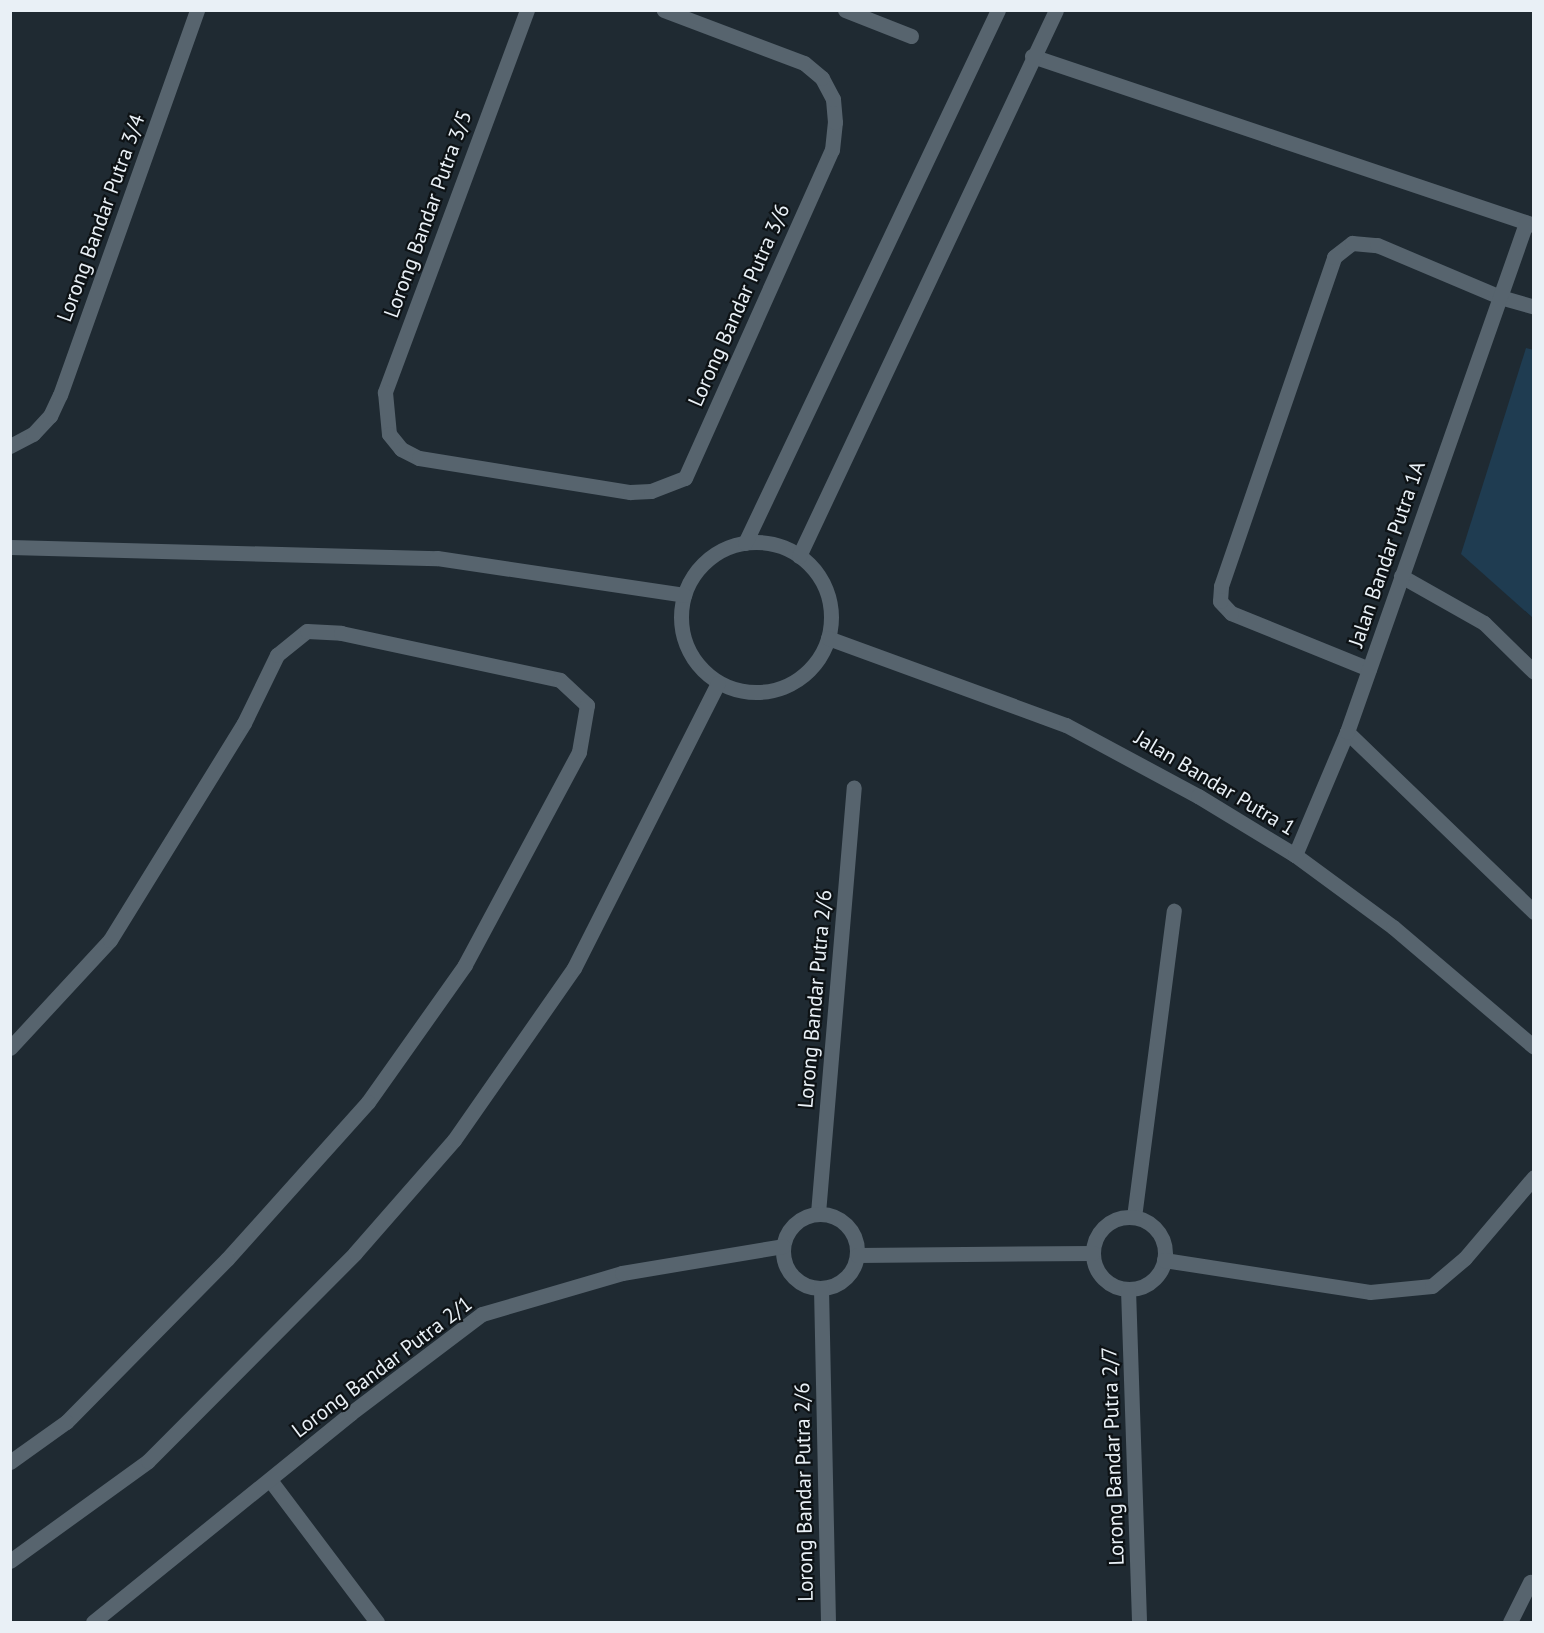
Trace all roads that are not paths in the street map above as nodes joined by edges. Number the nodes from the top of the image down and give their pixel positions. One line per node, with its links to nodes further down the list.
1 (197, 10): 12 (street, Lorong Bandar Putra 3/4)
2 (526, 10): 13 (street, Lorong Bandar Putra 3/5)
3 (664, 10): 13 (street, Lorong Bandar Putra 3/6)
4 (845, 10): 7 (street)
5 (998, 10): 14 (street)
6 (1056, 10): 8 (street)
7 (911, 36)
8 (1032, 56): 9 (street); 16 (street)
9 (1530, 224): 10 (street, Jalan Bandar Putra 1A)
10 (1500, 297): 11 (street); 17 (street, Jalan Bandar Putra 1A); 20 (street)
11 (1533, 307)
12 (10, 446)
13 (685, 478)
14 (745, 543): 16 (street); 18 (street)
15 (10, 548): 18 (street)
16 (799, 556): 19 (street)
17 (1401, 576): 20 (street, Jalan Bandar Putra 1A); 21 (street)
18 (684, 595): 22 (street)
19 (828, 638): 22 (street); 25 (street, Jalan Bandar Putra 1)
20 (1369, 669): 23 (street, Jalan Bandar Putra 1A)
21 (1533, 672)
22 (718, 682): 41 (street)
23 (1347, 732): 25 (street, Jalan Bandar Putra 1A); 27 (street)
24 (854, 788): 31 (street, Lorong Bandar Putra 2/6)
25 (1295, 855): 28 (street, Jalan Bandar Putra 1)
26 (1174, 911): 32 (street)
27 (1533, 912)
28 (1533, 1047)
29 (10, 1048): 39 (street)
30 (1533, 1177): 36 (street)
31 (818, 1213): 33 (street); 35 (street)
32 (1134, 1217): 34 (street); 36 (street)
33 (783, 1246): 37 (street); 40 (street, Lorong Bandar Putra 2/1)
34 (1093, 1253): 35 (street); 38 (street)
35 (857, 1255): 37 (street)
36 (1164, 1260): 38 (street)
37 (821, 1288): 45 (street, Lorong Bandar Putra 2/6)
38 (1128, 1289): 46 (street, Lorong Bandar Putra 2/7)
39 (10, 1462)
40 (270, 1480): 43 (street, Lorong Bandar Putra 2/1); 44 (street)
41 (10, 1561)
42 (1530, 1582): 47 (street)
43 (93, 1623)
44 (377, 1623)
45 (828, 1623)
46 (1139, 1623)
47 (1510, 1623)

